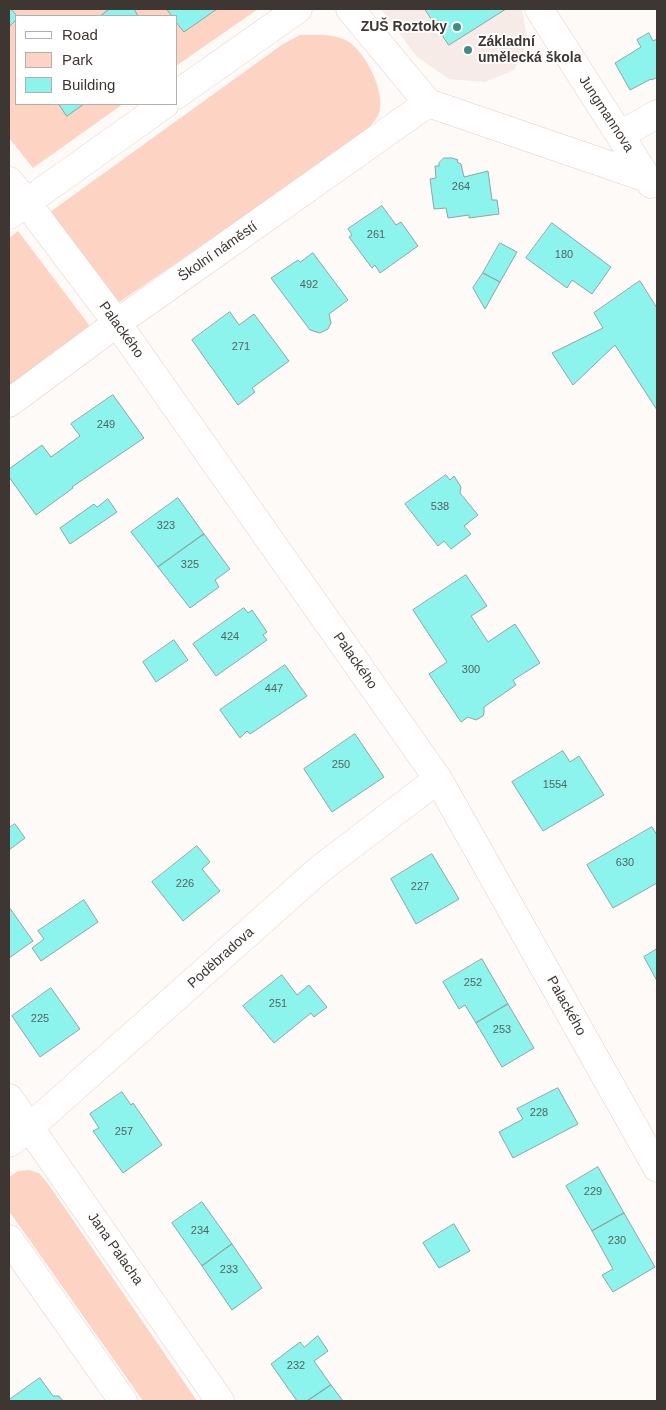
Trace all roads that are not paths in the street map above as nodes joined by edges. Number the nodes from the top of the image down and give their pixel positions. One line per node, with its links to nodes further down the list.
1 (298, 9): 4 (street)
2 (350, 9): 5 (street)
3 (539, 9): 8 (street, Jungmannova)
4 (178, 94)
5 (428, 103): 10 (street); 12 (street, Školní náměstí)
6 (163, 105): 11 (street)
7 (657, 114): 8 (street)
8 (620, 135): 10 (street, Jungmannova)
9 (9, 181): 11 (street, Palackého)
10 (652, 186)
11 (18, 208): 12 (street, Palackého)
12 (118, 323): 13 (street, Školní náměstí); 14 (street, Palackého)
13 (9, 403)
14 (438, 779): 16 (street, Poděbradova); 17 (street, Palackého)
15 (9, 1098): 16 (street, Jana Palacha)
16 (19, 1135): 20 (street, Jana Palacha)
17 (657, 1168)
18 (9, 1239): 19 (street)
19 (122, 1401)
20 (220, 1401)

